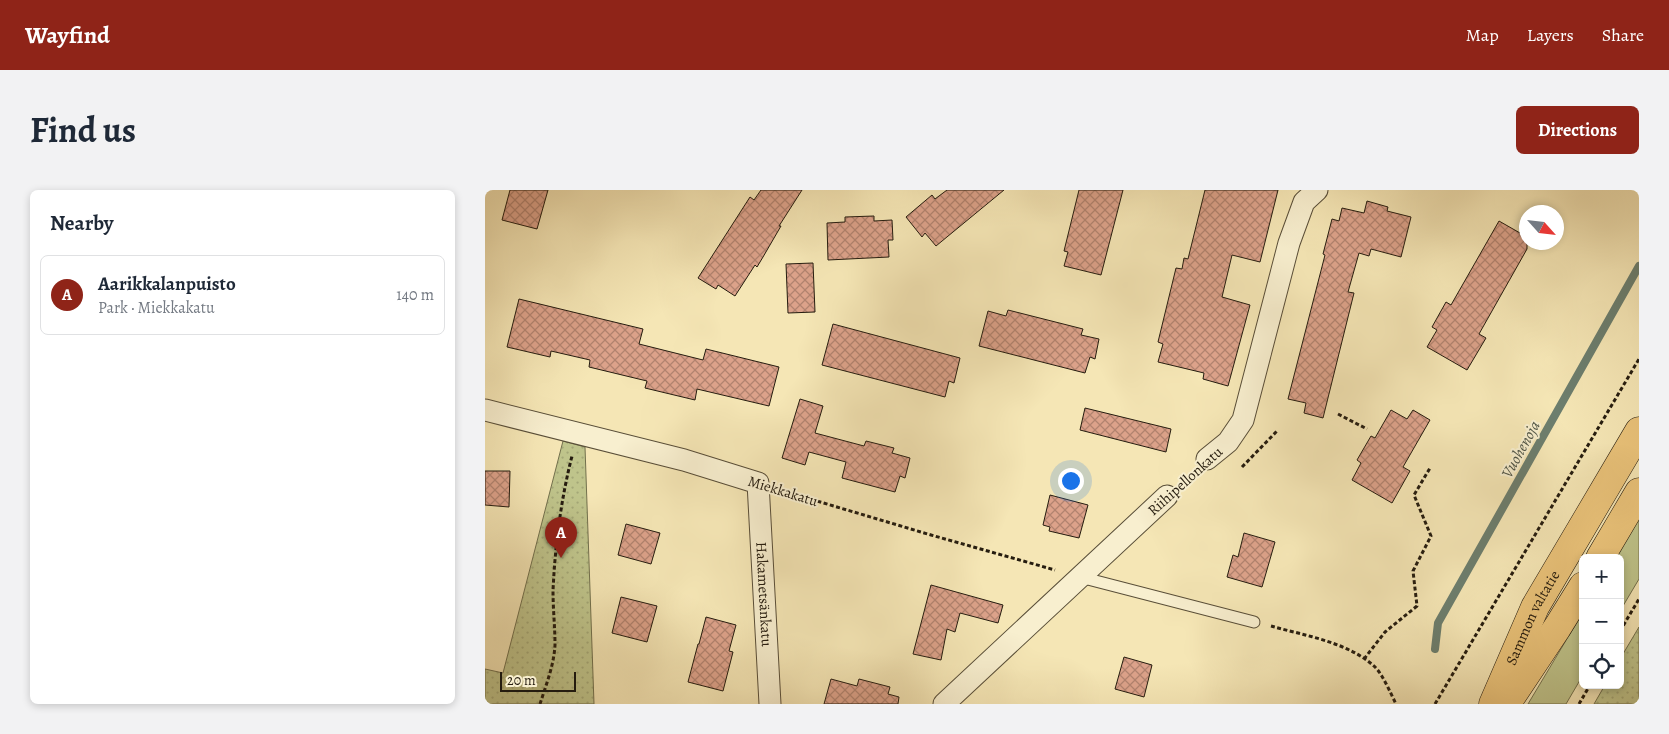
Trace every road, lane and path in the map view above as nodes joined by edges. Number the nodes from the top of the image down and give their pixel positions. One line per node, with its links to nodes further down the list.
1 (1317, 190): 9 (street, Riihipellonkatu)
2 (1639, 358): 27 (path)
3 (485, 410): 8 (street, Miekkakatu)
4 (1338, 414): 5 (path)
5 (1367, 428)
6 (1278, 430): 10 (path)
7 (1639, 431): 28 (main road, Sammon valtatie)
8 (578, 434): 12 (street, Miekkakatu); 23 (path)
9 (1207, 459)
10 (1242, 467)
11 (1430, 468): 21 (path)
12 (758, 483): 16 (path, Miekkakatu); 24 (street, Hakametsänkatu)
13 (1639, 492): 15 (main road)
14 (1167, 496): 16 (street, Riihipellonkatu)
15 (1601, 554)
16 (1080, 578): 19 (lane); 25 (street, Riihipellonkatu)
17 (1579, 592): 29 (main road, Sammon valtatie)
18 (1639, 598): 20 (path)
19 (1254, 622): 21 (path)
20 (1624, 624)
21 (1364, 659): 26 (path)
22 (1587, 689): 30 (path)
23 (540, 704)
24 (770, 704)
25 (943, 704)
26 (1396, 704)
27 (1435, 704)
28 (1493, 704)
29 (1506, 704)
30 (1579, 704)

